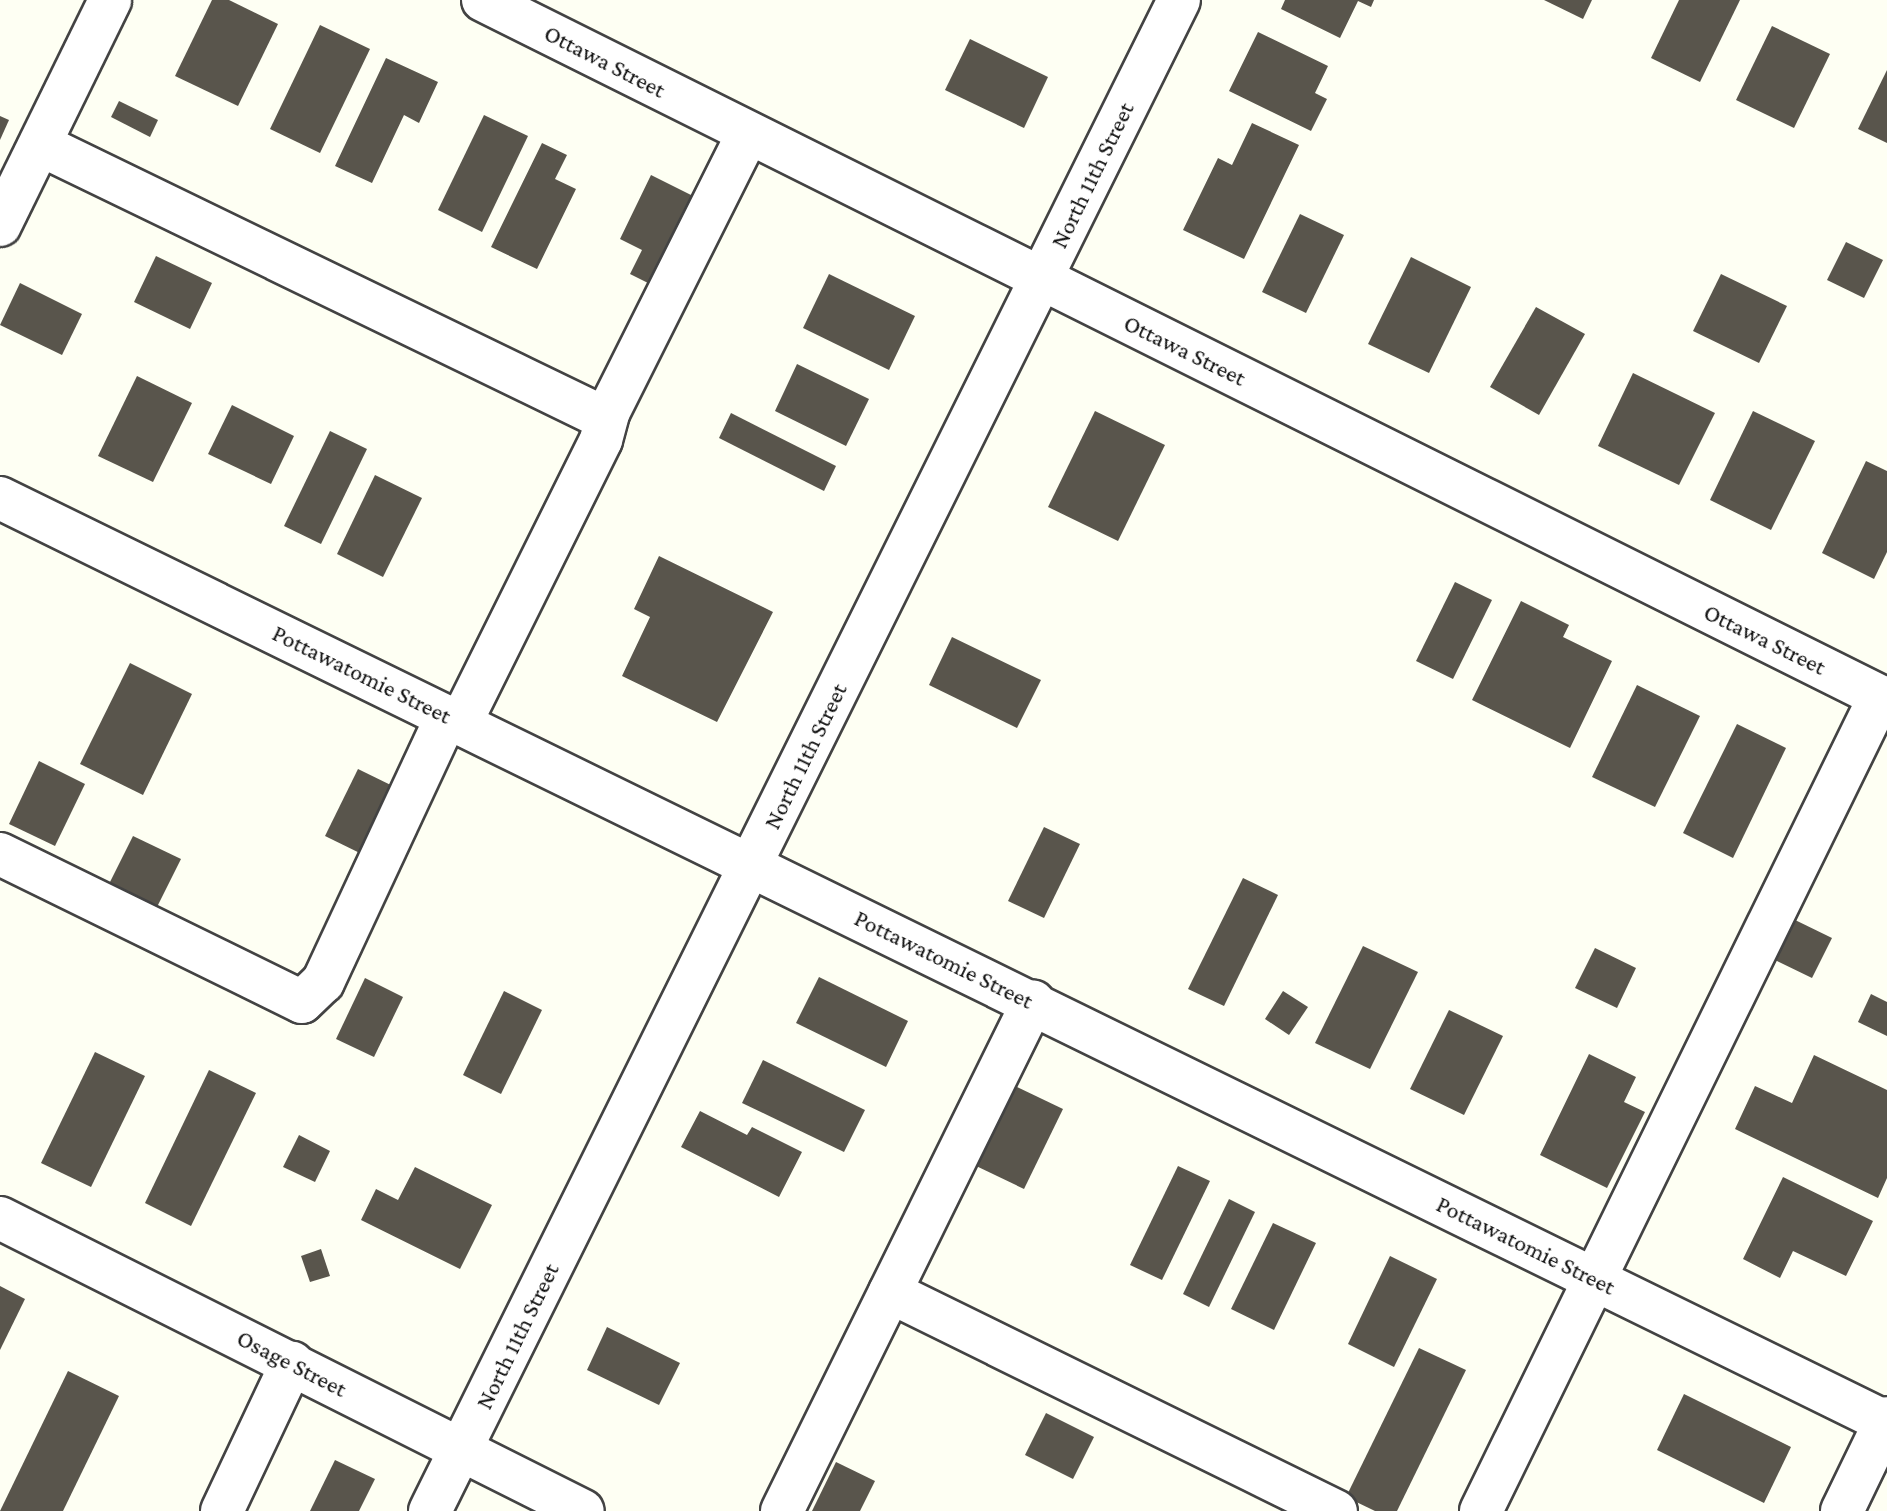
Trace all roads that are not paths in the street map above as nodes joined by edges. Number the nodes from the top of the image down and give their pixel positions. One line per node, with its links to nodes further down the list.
1 (110, 0): 5 (street)
2 (483, 0): 4 (street, Ottawa Street)
3 (1179, 0): 7 (street, North 11th Street)
4 (748, 133): 7 (street, Ottawa Street); 8 (street)
5 (41, 145): 6 (street); 8 (street)
6 (0, 225)
7 (1040, 278): 10 (street, Ottawa Street); 13 (street, North 11th Street)
8 (608, 413): 11 (street)
9 (0, 498): 11 (street, Pottawatomie Street)
10 (1884, 698): 16 (street)
11 (454, 719): 12 (street); 13 (street, Pottawatomie Street)
12 (0, 854)
13 (751, 863): 14 (street, Pottawatomie Street); 20 (street, North 11th Street)
14 (1033, 1002): 16 (street, Pottawatomie Street); 17 (street)
15 (0, 1218): 18 (street, Osage Street)
16 (1596, 1280): 19 (street, Pottawatomie Street); 26 (street)
17 (890, 1292): 24 (street); 25 (street)
18 (292, 1363): 20 (street, Osage Street); 21 (street)
19 (1886, 1421): 27 (street)
20 (460, 1450): 22 (street, North 11th Street); 23 (street, Osage Street)
21 (222, 1511)
22 (430, 1511)
23 (583, 1511)
24 (782, 1511)
25 (1336, 1511)
26 (1481, 1511)
27 (1842, 1511)

